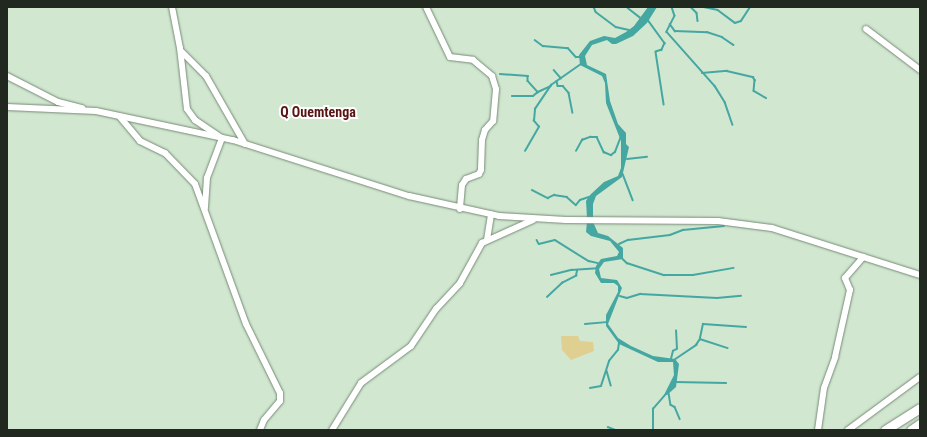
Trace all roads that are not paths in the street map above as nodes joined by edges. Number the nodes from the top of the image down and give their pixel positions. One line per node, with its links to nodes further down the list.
1 (172, 7): 4 (street)
2 (426, 7): 12 (street)
3 (866, 29): 5 (street)
4 (180, 48): 10 (street); 11 (street)
5 (920, 70)
6 (7, 76): 8 (street)
7 (7, 107): 8 (street)
8 (96, 111): 9 (street)
9 (120, 117): 10 (street); 13 (street)
10 (222, 138): 11 (street); 13 (street)
11 (245, 144): 12 (street)
12 (460, 209): 14 (street)
13 (205, 213): 22 (street)
14 (491, 214): 15 (street); 16 (street)
15 (534, 219): 16 (street); 17 (street)
16 (487, 240): 23 (street)
17 (863, 257): 18 (street); 24 (street)
18 (920, 275)
19 (920, 376): 25 (street)
20 (920, 408): 26 (highway)
21 (920, 424): 27 (highway)
22 (260, 430)
23 (332, 430)
24 (818, 430)
25 (848, 430)
26 (885, 430)
27 (911, 430)

